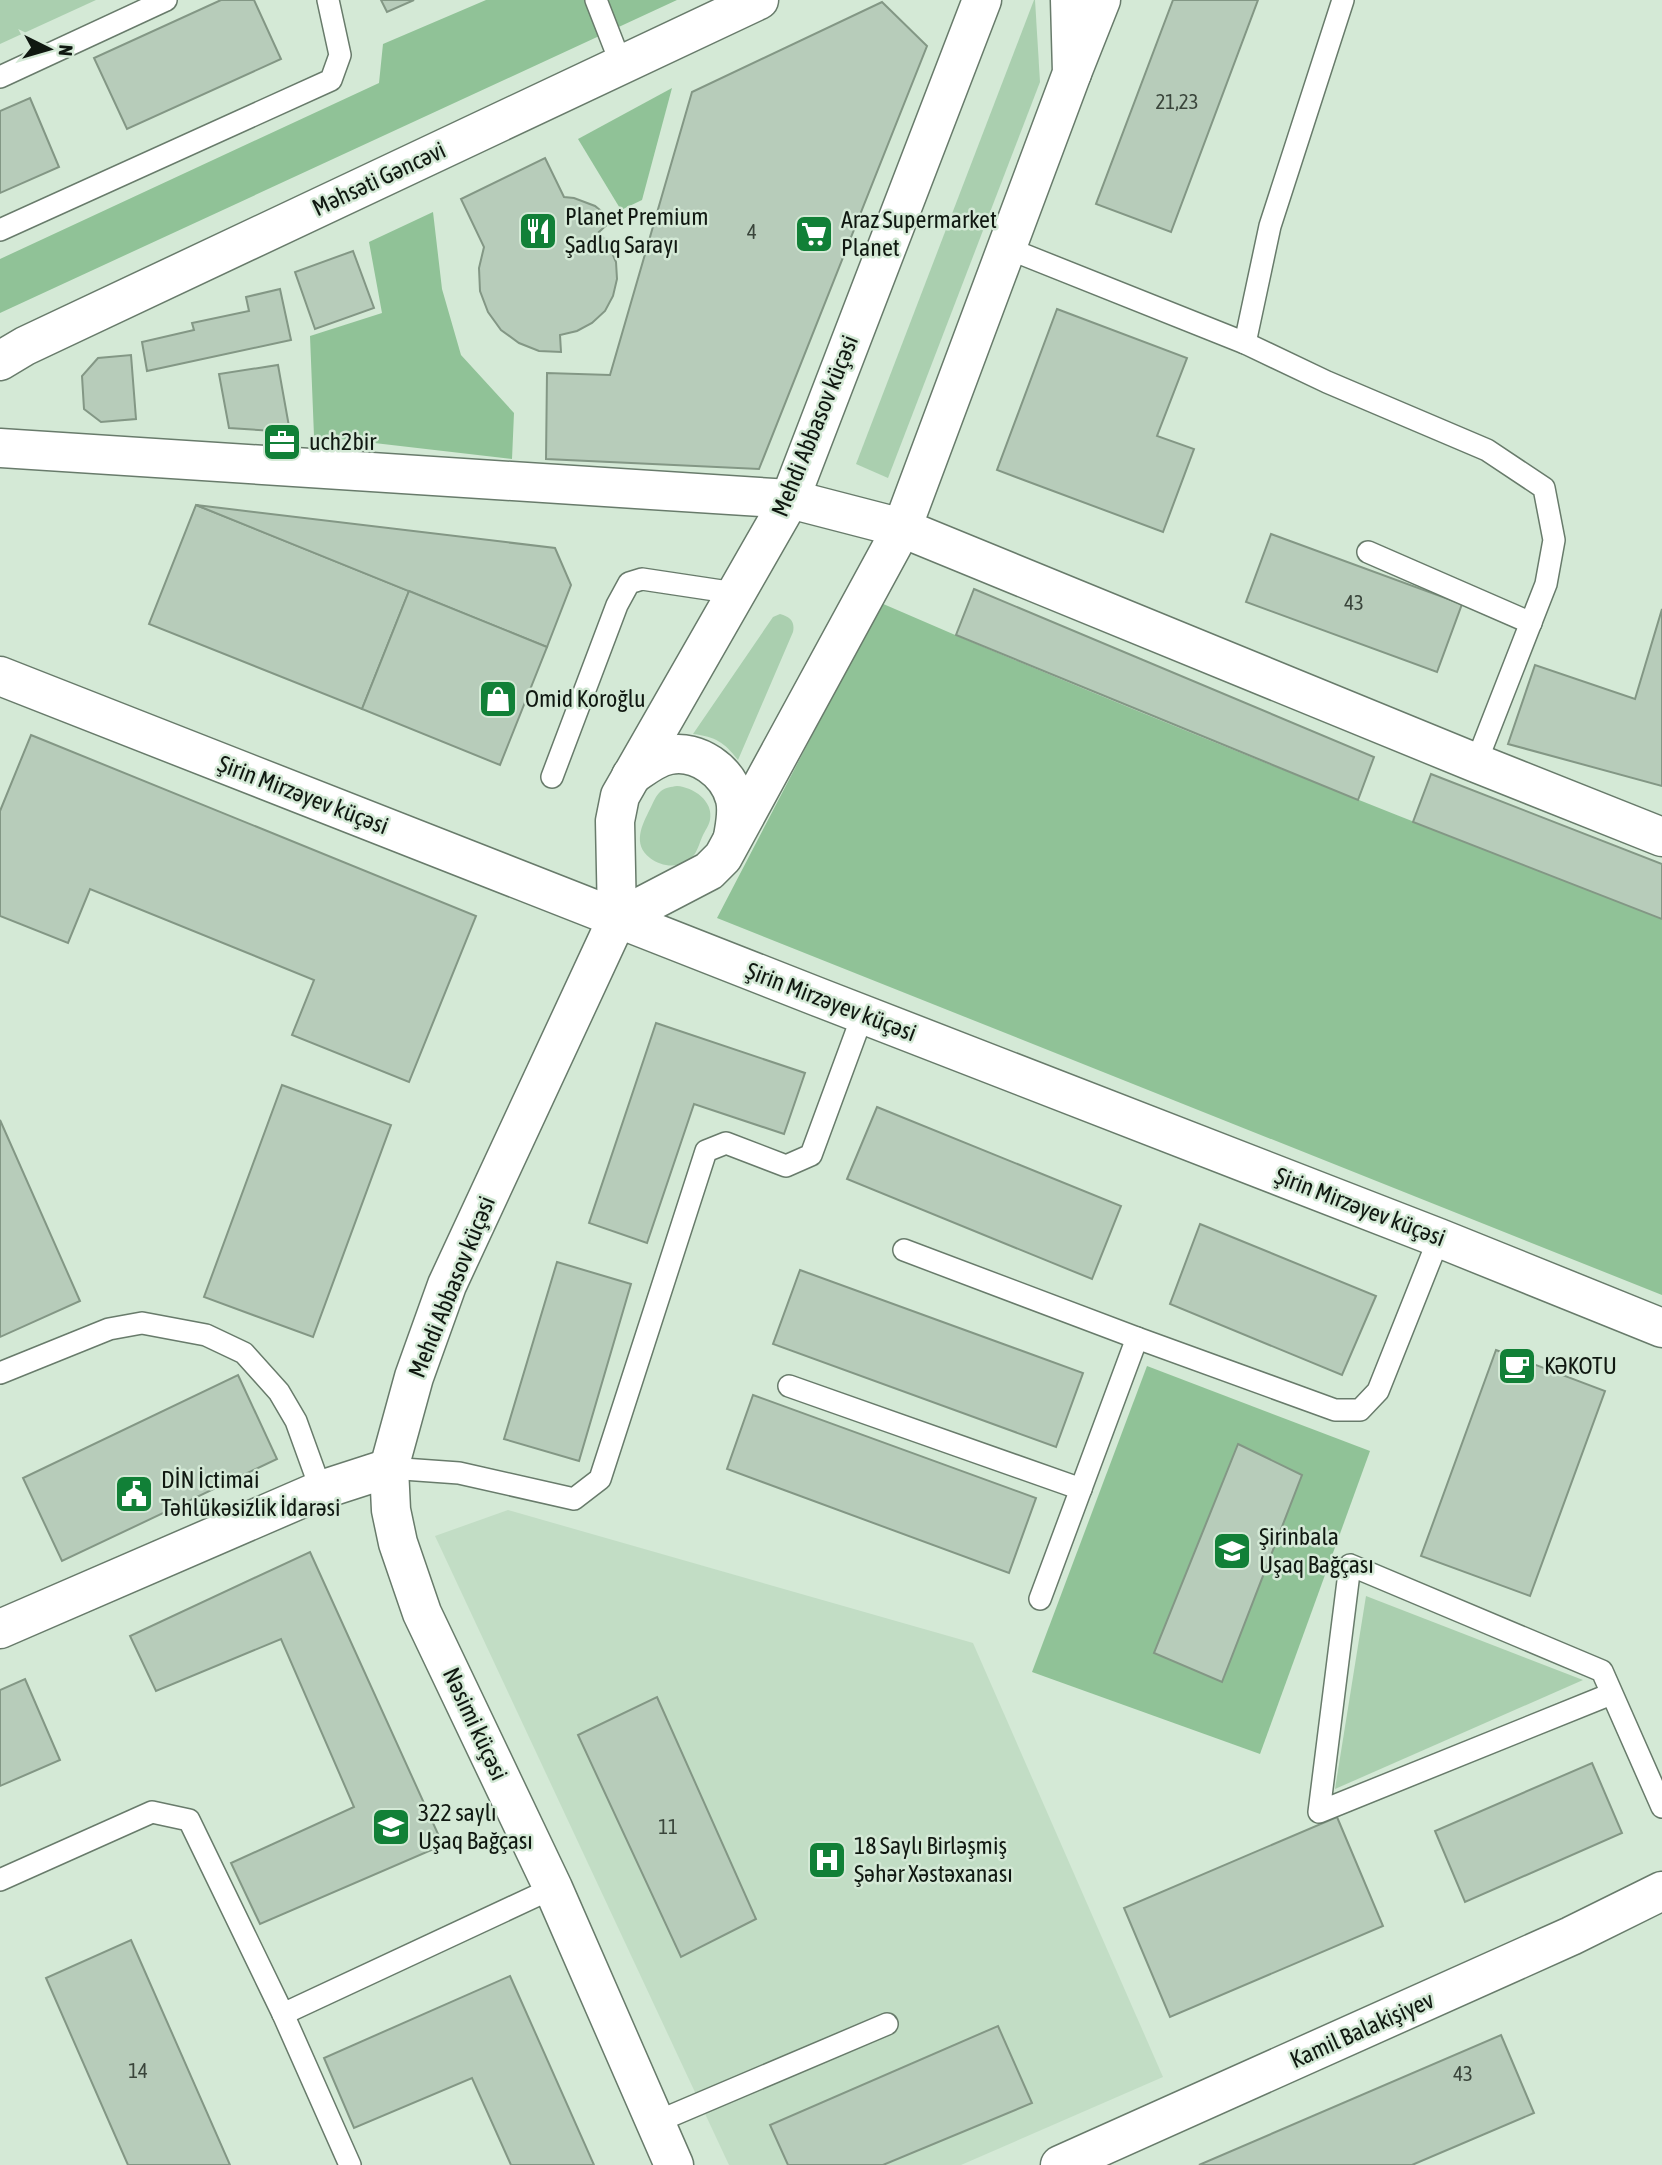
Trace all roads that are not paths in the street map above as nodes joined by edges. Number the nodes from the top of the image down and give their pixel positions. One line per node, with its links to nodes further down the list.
1 (166, 0): 11 (lane)
2 (328, 0): 12 (lane)
3 (596, 0): 9 (lane)
4 (759, 0): 9 (street, Məhsəti Gəncəvi)
5 (982, 0): 17 (street, Mehdi Abbasov küçəsi)
6 (1070, 0): 10 (street)
7 (1101, 0): 10 (street)
8 (1343, 0): 14 (lane)
9 (621, 64): 15 (street, Məhsəti Gəncəvi)
10 (1072, 73): 13 (street)
11 (0, 77)
12 (0, 230)
13 (1007, 247): 14 (lane); 18 (street)
14 (1245, 343): 21 (lane)
15 (0, 361)
16 (0, 448): 17 (street)
17 (790, 499): 18 (street); 20 (street, Mehdi Abbasov küçəsi)
18 (902, 528): 23 (street); 27 (street)
19 (1368, 552): 21 (lane)
20 (735, 593): 24 (street, Mehdi Abbasov küçəsi); 25 (lane)
21 (1531, 623): 23 (lane)
22 (0, 676): 28 (street, Şirin Mirzəyev küçəsi)
23 (1476, 763): 26 (street)
24 (631, 776): 27 (street); 28 (street, Mehdi Abbasov küçəsi)
25 (552, 777)
26 (1662, 836)
27 (733, 837): 28 (street)
28 (617, 919): 29 (street, Şirin Mirzəyev küçəsi); 36 (street, Mehdi Abbasov küçəsi)
29 (863, 1014): 30 (street, Şirin Mirzəyev küçəsi); 36 (lane)
30 (1439, 1238): 32 (street, Şirin Mirzəyev küçəsi); 33 (lane)
31 (904, 1250): 33 (lane)
32 (1662, 1328)
33 (1137, 1338): 37 (lane)
34 (0, 1373): 38 (lane)
35 (789, 1386): 37 (lane)
36 (389, 1468): 38 (street); 44 (street, Nəsimi küçəsi)
37 (1081, 1489): 39 (lane)
38 (321, 1490): 40 (street)
39 (1040, 1599)
40 (0, 1629)
41 (1611, 1694): 41 (lane); 42 (lane)
42 (1662, 1807)
43 (0, 1881): 46 (lane)
44 (553, 1888): 46 (lane); 48 (street, Nəsimi küçəsi)
45 (1662, 1891): 51 (street, Kamil Balakişiyev)
46 (283, 2014): 49 (lane)
47 (887, 2024): 48 (lane)
48 (654, 2123): 50 (street, Nəsimi küçəsi)
49 (350, 2165)
50 (674, 2165)
51 (1060, 2165)

